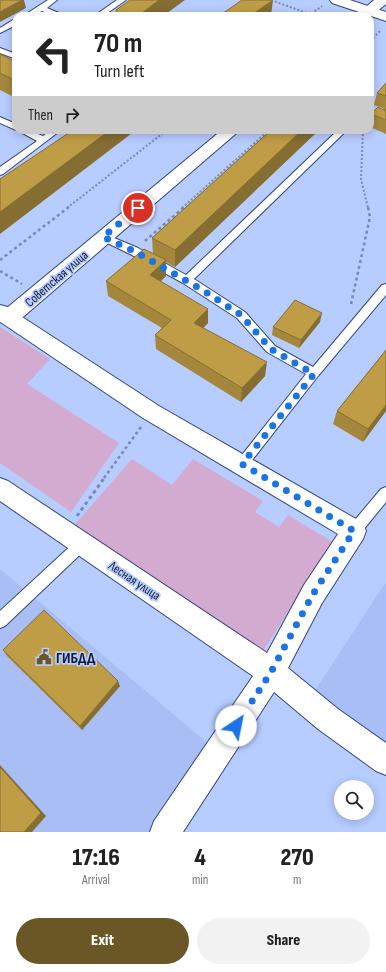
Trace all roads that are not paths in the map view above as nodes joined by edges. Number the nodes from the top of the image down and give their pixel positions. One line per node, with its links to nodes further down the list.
1 (53, 0): 5 (lane)
2 (122, 0): 8 (lane)
3 (337, 0): 9 (street)
4 (382, 0): 10 (street)
5 (42, 8): 6 (lane); 7 (lane)
6 (34, 12)
7 (52, 12)
8 (104, 12)
9 (364, 12)
10 (367, 12)
11 (374, 17): 12 (street)
12 (384, 23)
13 (12, 24): 14 (lane)
14 (0, 32)
15 (0, 50): 16 (lane)
16 (12, 55)
17 (374, 115): 19 (lane)
18 (0, 120): 20 (lane)
19 (386, 120)
20 (12, 126)
21 (30, 134): 25 (lane)
22 (51, 134): 25 (lane)
23 (227, 134): 27 (street, Советская улица)
24 (339, 134): 28 (lane)
25 (43, 140): 26 (lane)
26 (0, 172)
27 (103, 237): 28 (lane); 30 (street, Советская улица)
28 (187, 280): 31 (lane)
29 (386, 288): 31 (lane)
30 (5, 315): 32 (street)
31 (314, 374): 32 (lane)
32 (242, 464): 35 (street)
33 (0, 488): 36 (street, Лесная улица)
34 (386, 493): 35 (lane)
35 (354, 531): 38 (street)
36 (74, 538): 37 (lane); 38 (street, Лесная улица)
37 (0, 621)
38 (271, 672): 39 (street, Лесная улица); 40 (street)
39 (386, 761)
40 (165, 832)

